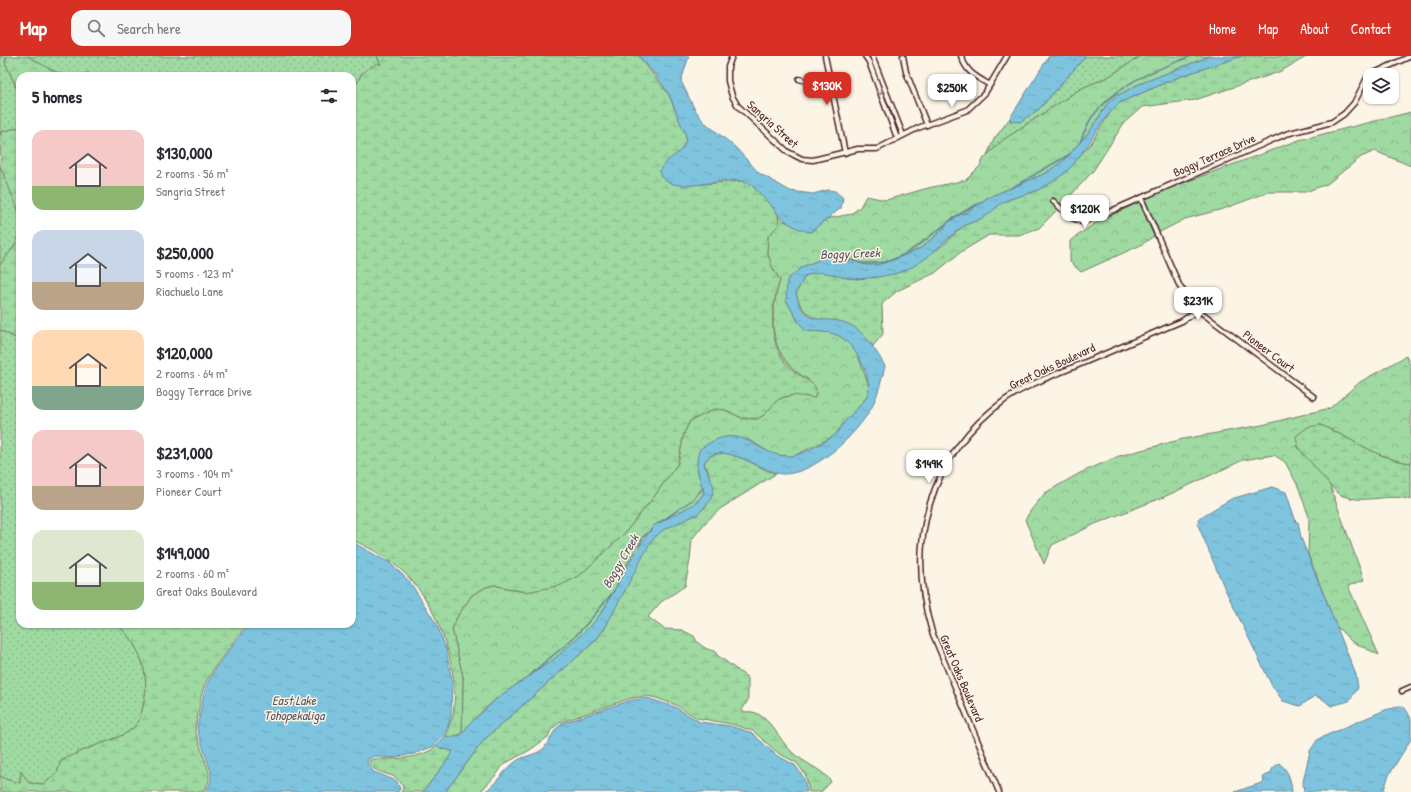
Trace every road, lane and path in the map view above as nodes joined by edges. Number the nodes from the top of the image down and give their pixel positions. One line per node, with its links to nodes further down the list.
1 (732, 56): 17 (street, Sangria Street)
2 (825, 56): 10 (street)
3 (865, 56): 16 (street, one-way to 16)
4 (872, 56): 15 (street)
5 (903, 56): 14 (street)
6 (961, 56): 12 (street)
7 (1007, 56): 12 (street, Sangria Street)
8 (1411, 56): 9 (street, Boggy Terrace Drive)
9 (1385, 68)
10 (830, 78): 11 (street); 17 (street)
11 (799, 79)
12 (990, 84): 14 (street, Sangria Street)
13 (1363, 86): 18 (street, Boggy Terrace Drive)
14 (927, 125): 15 (street, Sangria Street)
15 (903, 135): 16 (street, Sangria Street)
16 (897, 138): 17 (street, Sangria Street)
17 (845, 153)
18 (1140, 198): 19 (street, Boggy Terrace Drive); 20 (street, Pioneer Court)
19 (1053, 201)
20 (1198, 310): 21 (street, Pioneer Court); 24 (street, Great Oaks Boulevard)
21 (1314, 397)
22 (1411, 687): 23 (street)
23 (1402, 691)
24 (999, 792)

